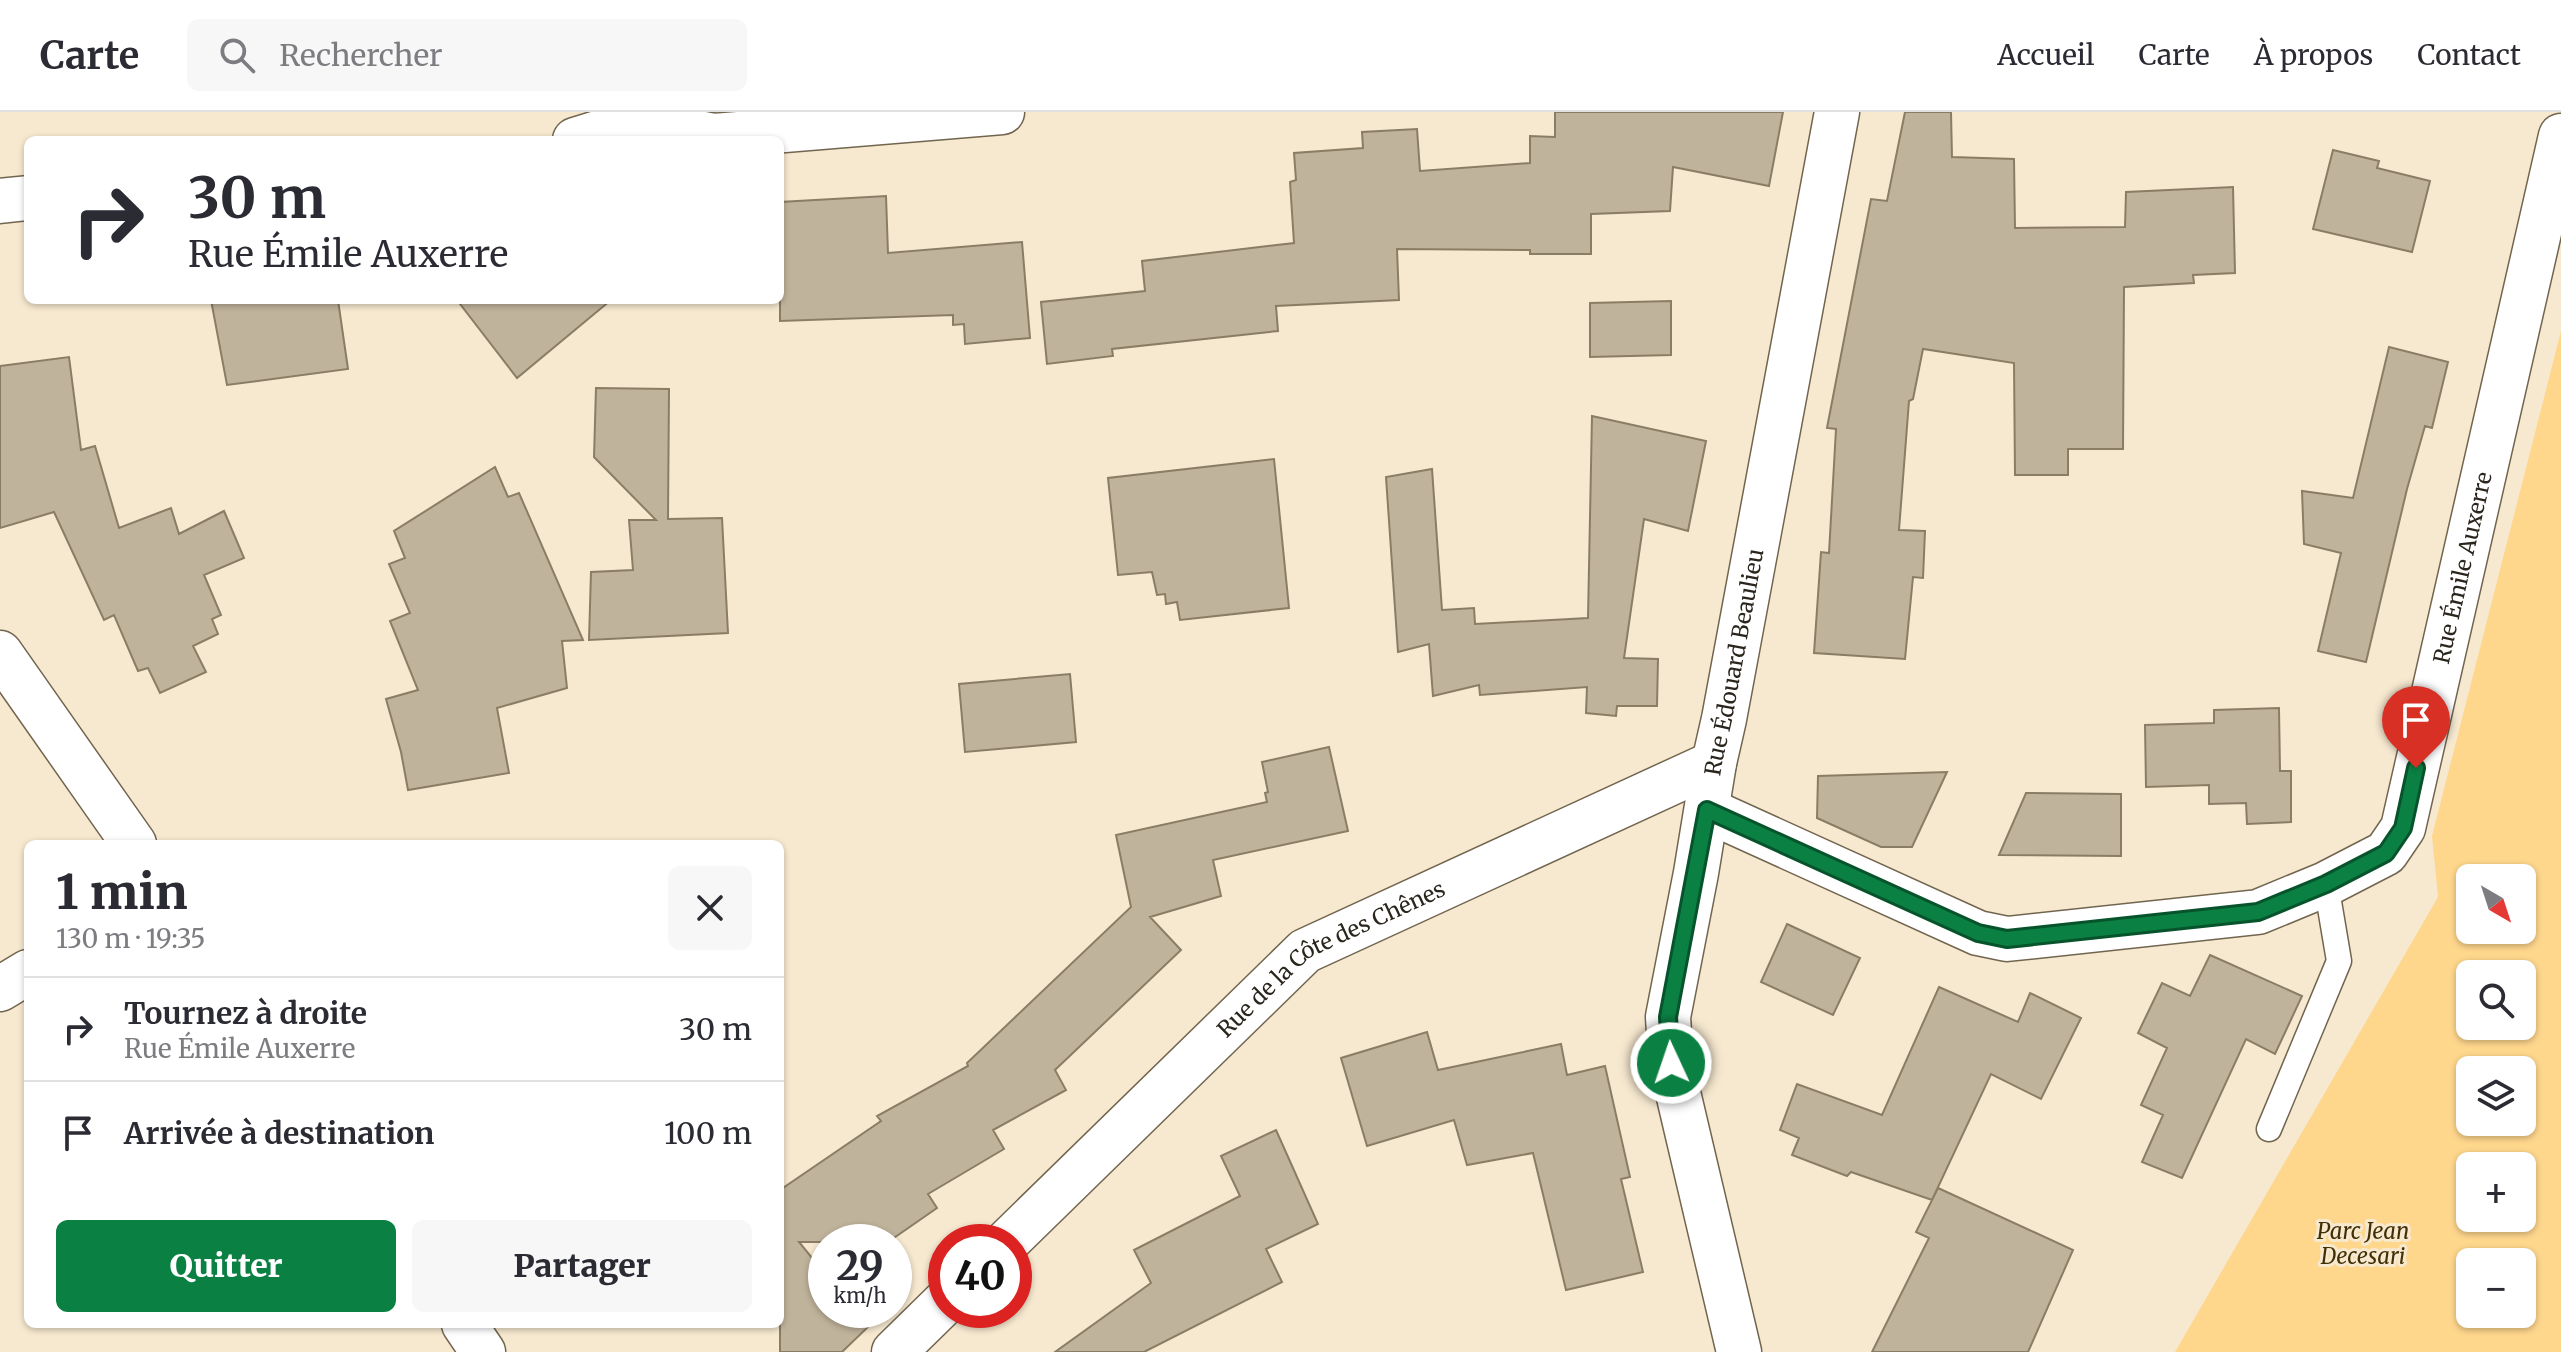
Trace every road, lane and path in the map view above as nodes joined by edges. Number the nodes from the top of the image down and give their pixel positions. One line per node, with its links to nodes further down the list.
1 (1002, 112): 3 (street)
2 (1837, 112): 8 (street, Rue Édouard Beaulieu)
3 (594, 128)
4 (2561, 136): 11 (street, Rue Émile Auxerre)
5 (24, 198): 6 (street)
6 (0, 201)
7 (0, 653): 10 (street)
8 (1714, 763): 9 (street, Rue Édouard Beaulieu); 15 (street, Rue de la Côte des Chênes)
9 (1707, 810): 11 (street, Rue Émile Auxerre); 20 (street, Rue Édouard Beaulieu)
10 (131, 840)
11 (2326, 884): 14 (lane)
12 (24, 974): 13 (street)
13 (0, 989)
14 (2269, 1129)
15 (1025, 1224)
16 (928, 1319): 19 (street)
17 (467, 1328): 18 (street)
18 (483, 1352)
19 (894, 1352)
20 (1739, 1352)

